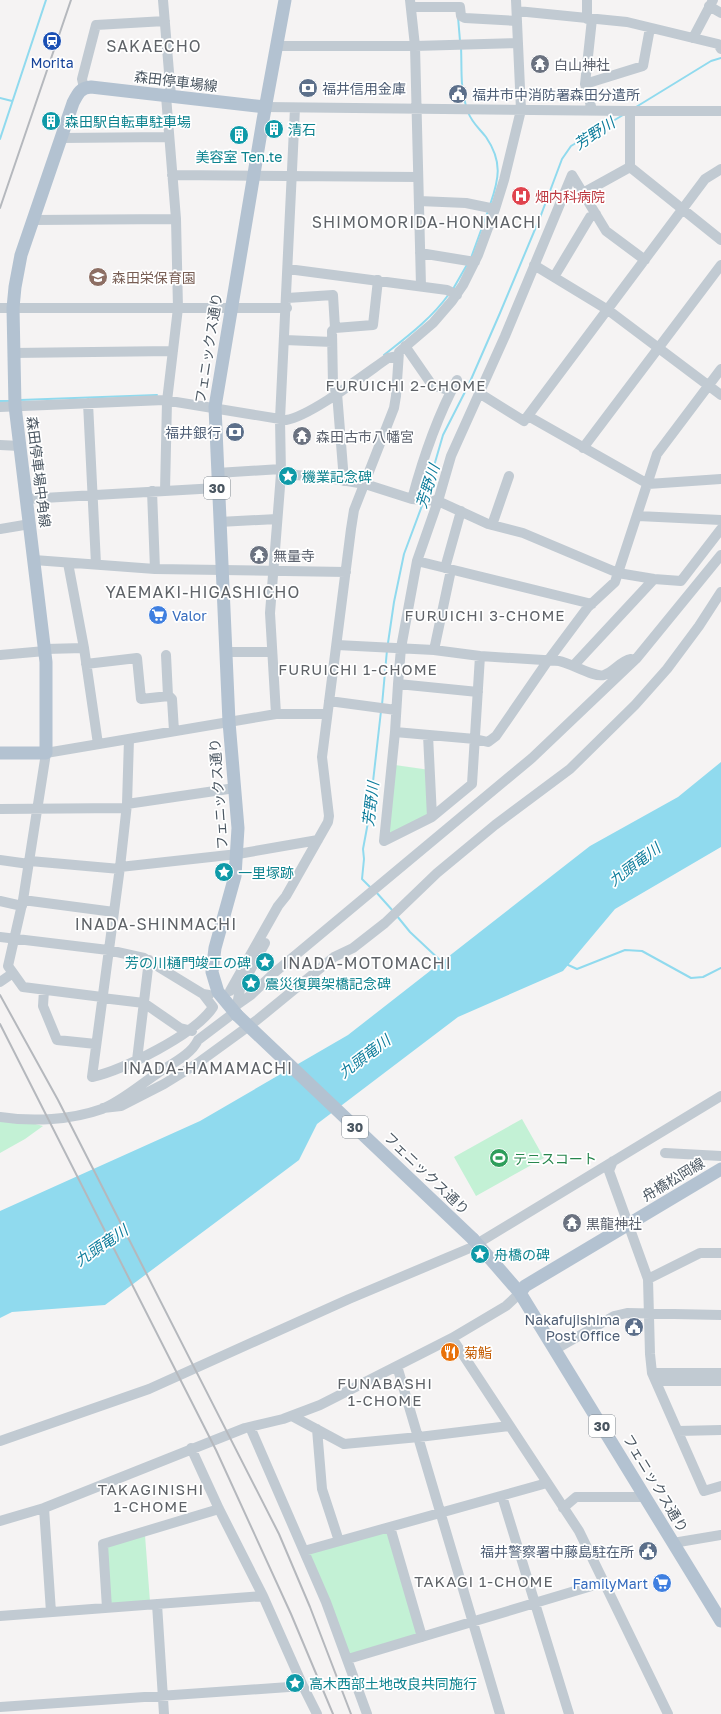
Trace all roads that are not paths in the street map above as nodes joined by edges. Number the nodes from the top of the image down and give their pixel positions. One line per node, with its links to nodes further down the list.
1 (164, 0): 10 (street)
2 (286, 0): 15 (main road, フェニックス通り / 30)
3 (516, 0): 7 (street)
4 (587, 0): 9 (street)
5 (711, 3): 8 (street); 13 (street)
6 (411, 4): 11 (street); 16 (street)
7 (517, 11): 9 (street); 11 (street)
8 (721, 13)
9 (589, 19): 12 (street); 18 (street)
10 (165, 21): 19 (street); 20 (street)
11 (517, 21): 14 (street)
12 (650, 28): 13 (street); 18 (street)
13 (693, 38): 17 (street)
14 (518, 42): 16 (street); 24 (street)
15 (277, 46): 16 (street); 21 (main road, フェニックス通り / 30)
16 (415, 46): 23 (street)
17 (721, 49)
18 (586, 84): 25 (street)
19 (84, 88): 20 (main road, 森田停車場線); 29 (main road, 森田停車場中角線)
20 (168, 96): 21 (main road, 森田停車場線); 28 (street)
21 (265, 107): 22 (street); 33 (main road, フェニックス通り / 30)
22 (295, 108): 23 (street); 34 (street)
23 (415, 109): 24 (street); 35 (street)
24 (521, 110): 25 (street); 38 (street)
25 (592, 110): 26 (street)
26 (630, 111): 27 (street); 30 (street)
27 (721, 111)
28 (169, 137): 29 (street); 32 (street)
29 (61, 138): 42 (main road, 森田停車場中角線)
30 (630, 167): 36 (street); 39 (street)
31 (721, 169): 39 (street)
32 (172, 176): 33 (street); 41 (street)
33 (254, 176): 34 (street); 58 (main road, フェニックス通り / 30)
34 (292, 176): 35 (street); 49 (street)
35 (418, 177): 37 (street)
36 (583, 193): 40 (street); 47 (street)
37 (418, 201): 38 (street); 44 (street)
38 (495, 209): 46 (street)
39 (682, 210): 43 (street); 45 (street)
40 (596, 214): 45 (street); 50 (street)
41 (176, 219): 42 (street); 57 (street)
42 (33, 220): 56 (main road, 森田停車場中角線)
43 (721, 240)
44 (420, 253): 46 (street); 52 (street)
45 (646, 260): 59 (street)
46 (475, 262): 53 (street)
47 (534, 265): 50 (street); 73 (street)
48 (721, 265): 64 (street)
49 (288, 269): 51 (street); 54 (street)
50 (554, 277): 59 (street)
51 (378, 280): 52 (street); 60 (street)
52 (421, 286): 53 (street)
53 (457, 295): 63 (street)
54 (287, 303): 58 (street); 60 (street); 61 (street)
55 (0, 308): 56 (street)
56 (13, 308): 57 (street); 66 (main road, 森田停車場中角線)
57 (178, 308): 58 (street); 65 (street)
58 (230, 308): 79 (main road, フェニックス通り / 30)
59 (608, 310): 64 (street); 80 (street)
60 (335, 328): 62 (street)
61 (285, 340): 62 (street); 81 (street)
62 (332, 342): 72 (street)
63 (405, 346): 67 (street); 71 (street)
64 (658, 349): 70 (street); 84 (street)
65 (173, 351): 66 (street); 75 (street)
66 (13, 353): 76 (main road, 森田停車場中角線)
67 (398, 356): 72 (street); 90 (street)
68 (721, 369): 70 (street)
69 (457, 380): 71 (street)
70 (709, 385): 74 (street); 91 (street)
71 (451, 392): 97 (street)
72 (337, 393): 81 (street); 89 (street)
73 (479, 393): 80 (street); 98 (street)
74 (721, 395)
75 (167, 401): 77 (street); 79 (street); 94 (street)
76 (15, 402): 77 (street); 78 (street); 83 (main road, 森田停車場中角線)
77 (88, 403): 95 (street)
78 (0, 407)
79 (215, 409): 81 (street); 86 (main road, フェニックス通り / 30)
80 (528, 416): 84 (street)
81 (280, 419): 85 (street)
82 (0, 445): 83 (street)
83 (20, 446): 96 (main road, 森田停車場中角線)
84 (583, 448): 91 (street)
85 (281, 471): 86 (street); 89 (street); 101 (street)
86 (217, 473): 92 (main road, フェニックス通り / 30)
87 (509, 476): 105 (street)
88 (721, 479): 91 (street)
89 (344, 481): 90 (street)
90 (365, 484): 97 (street); 117 (street)
91 (648, 484): 100 (street)
92 (217, 488): 94 (street); 103 (main road, フェニックス通り / 30)
93 (152, 491): 94 (street); 95 (street); 113 (street)
94 (165, 491)
95 (94, 494): 96 (street); 112 (street)
96 (26, 499): 104 (main road, 森田停車場中角線)
97 (412, 499): 98 (street)
98 (438, 501): 99 (street); 110 (street)
99 (461, 511): 105 (street); 114 (street)
100 (638, 516): 102 (street); 118 (street)
101 (277, 519): 103 (street); 116 (street)
102 (721, 520)
103 (219, 522): 115 (main road, フェニックス通り / 30)
104 (30, 524): 106 (street); 109 (main road, 森田停車場中角線)
105 (492, 524): 118 (street)
106 (0, 529)
107 (721, 529): 119 (street)
108 (721, 555): 132 (street)
109 (34, 560): 111 (street); 125 (main road, 森田停車場中角線)
110 (417, 561): 114 (street); 124 (street)
111 (68, 563): 112 (street); 123 (street)
112 (96, 564): 113 (street)
113 (154, 569): 115 (street)
114 (448, 569): 121 (street); 126 (street)
115 (221, 570): 116 (street); 127 (main road, フェニックス通り / 30)
116 (272, 570): 117 (street); 128 (street)
117 (346, 572): 122 (street)
118 (618, 573): 119 (street); 121 (street)
119 (654, 579): 135 (street)
120 (721, 592): 181 (street)
121 (592, 604): 133 (street)
122 (337, 645): 124 (street); 139 (street)
123 (84, 648): 125 (street); 134 (street)
124 (401, 648): 126 (street); 136 (street)
125 (45, 650): 129 (street); 151 (main road, 森田停車場中角線)
126 (434, 650): 131 (street)
127 (225, 652): 128 (street); 143 (main road, フェニックス通り / 30)
128 (272, 652): 141 (street)
129 (0, 655)
130 (166, 655): 138 (street)
131 (480, 656): 133 (street); 137 (street)
132 (636, 659): 135 (street); 176 (street)
133 (547, 662): 135 (street); 148 (street)
134 (86, 664): 138 (street); 149 (street)
135 (574, 665)
136 (398, 684): 137 (street); 140 (street)
137 (478, 692): 148 (street)
138 (168, 696): 144 (street)
139 (329, 701): 140 (street); 142 (street)
140 (396, 710): 145 (street)
141 (276, 714): 142 (street); 143 (street)
142 (327, 714): 157 (street)
143 (229, 722): 144 (street); 152 (main road, フェニックス通り / 30)
144 (174, 731): 147 (street)
145 (395, 732): 146 (street); 156 (street)
146 (428, 735): 148 (street); 156 (street)
147 (129, 739): 149 (street); 153 (street)
148 (475, 739): 156 (street)
149 (98, 744): 151 (street)
150 (0, 753): 151 (main road)
151 (46, 753): 155 (street)
152 (235, 788): 153 (street); 158 (main road, フェニックス通り / 30)
153 (127, 806): 155 (street); 161 (street)
154 (0, 809): 155 (street)
155 (38, 809): 160 (street)
156 (432, 817)
157 (318, 840): 158 (street); 162 (street)
158 (238, 854): 161 (street); 176 (main road, フェニックス通り / 30)
159 (0, 860): 160 (street)
160 (30, 863): 161 (street); 164 (street)
161 (120, 868): 165 (street)
162 (286, 896): 173 (street); 176 (street)
163 (0, 902): 164 (street)
164 (23, 903): 165 (street); 167 (street)
165 (114, 912): 168 (street)
166 (0, 937): 167 (street)
167 (15, 939): 168 (street); 170 (street)
168 (108, 950): 169 (street); 174 (street)
169 (148, 960): 175 (street); 177 (street)
170 (13, 973): 171 (street); 172 (street)
171 (0, 982)
172 (44, 990): 174 (street); 178 (street)
173 (230, 991)
174 (102, 997): 175 (street); 178 (street)
175 (144, 1004): 177 (street); 179 (street)
176 (233, 1012): 177 (street); 181 (street); 188 (main road, フェニックス通り / 30, bridge)
177 (188, 1031): 179 (street)
178 (96, 1044): 179 (street)
179 (137, 1060)
180 (721, 1096): 185 (street)
181 (103, 1108): 182 (street)
182 (0, 1117)
183 (665, 1154): 184 (street)
184 (721, 1156)
185 (613, 1161): 187 (street); 188 (street)
186 (721, 1169): 187 (main road, 舟橋松岡線)
187 (627, 1225): 190 (street); 191 (main road, 舟橋松岡線)
188 (475, 1241): 191 (main road, フェニックス通り / 30); 207 (street)
189 (721, 1253): 190 (street)
190 (648, 1279): 192 (street)
191 (520, 1293): 194 (street); 195 (main road, フェニックス通り / 30)
192 (648, 1314): 193 (street); 195 (street); 198 (street)
193 (721, 1315)
194 (452, 1338): 196 (street); 201 (street)
195 (556, 1349): 212 (main road, フェニックス通り / 30)
196 (397, 1366): 200 (street); 206 (street)
197 (721, 1373): 198 (street)
198 (654, 1377): 199 (street); 205 (street)
199 (721, 1381)
200 (292, 1416): 202 (street); 203 (street)
201 (509, 1426): 206 (street); 209 (street)
202 (250, 1427): 208 (street); 222 (street)
203 (317, 1429): 206 (street); 220 (street)
204 (721, 1430): 205 (street)
205 (678, 1431): 210 (street)
206 (419, 1437): 216 (street)
207 (0, 1441)
208 (191, 1448): 213 (street); 215 (street)
209 (548, 1483): 211 (street); 214 (street)
210 (721, 1486)
211 (502, 1496): 216 (street); 225 (street)
212 (645, 1497): 214 (street); 221 (main road, フェニックス通り / 30)
213 (44, 1508): 217 (street); 228 (street)
214 (563, 1508): 223 (street)
215 (219, 1510): 224 (street); 227 (street)
216 (440, 1513): 218 (street); 231 (street)
217 (0, 1521)
218 (390, 1527): 220 (street); 232 (street)
219 (721, 1535): 221 (street)
220 (339, 1541): 222 (street)
221 (673, 1543): 230 (main road, フェニックス通り / 30)
222 (304, 1551): 233 (street)
223 (605, 1582): 225 (street); 242 (street)
224 (263, 1596): 226 (street); 234 (street)
225 (535, 1603): 231 (street); 241 (street)
226 (157, 1604): 227 (street); 235 (street)
227 (107, 1608): 228 (street)
228 (51, 1612): 229 (street)
229 (0, 1616)
230 (721, 1621)
231 (472, 1622): 232 (street); 240 (street)
232 (422, 1637): 233 (street)
233 (348, 1659): 239 (street)
234 (303, 1686): 235 (street); 238 (street)
235 (163, 1696): 236 (street); 237 (street)
236 (0, 1707)
237 (164, 1714)
238 (317, 1714)
239 (367, 1714)
240 (500, 1714)
241 (569, 1714)
242 (668, 1714)

